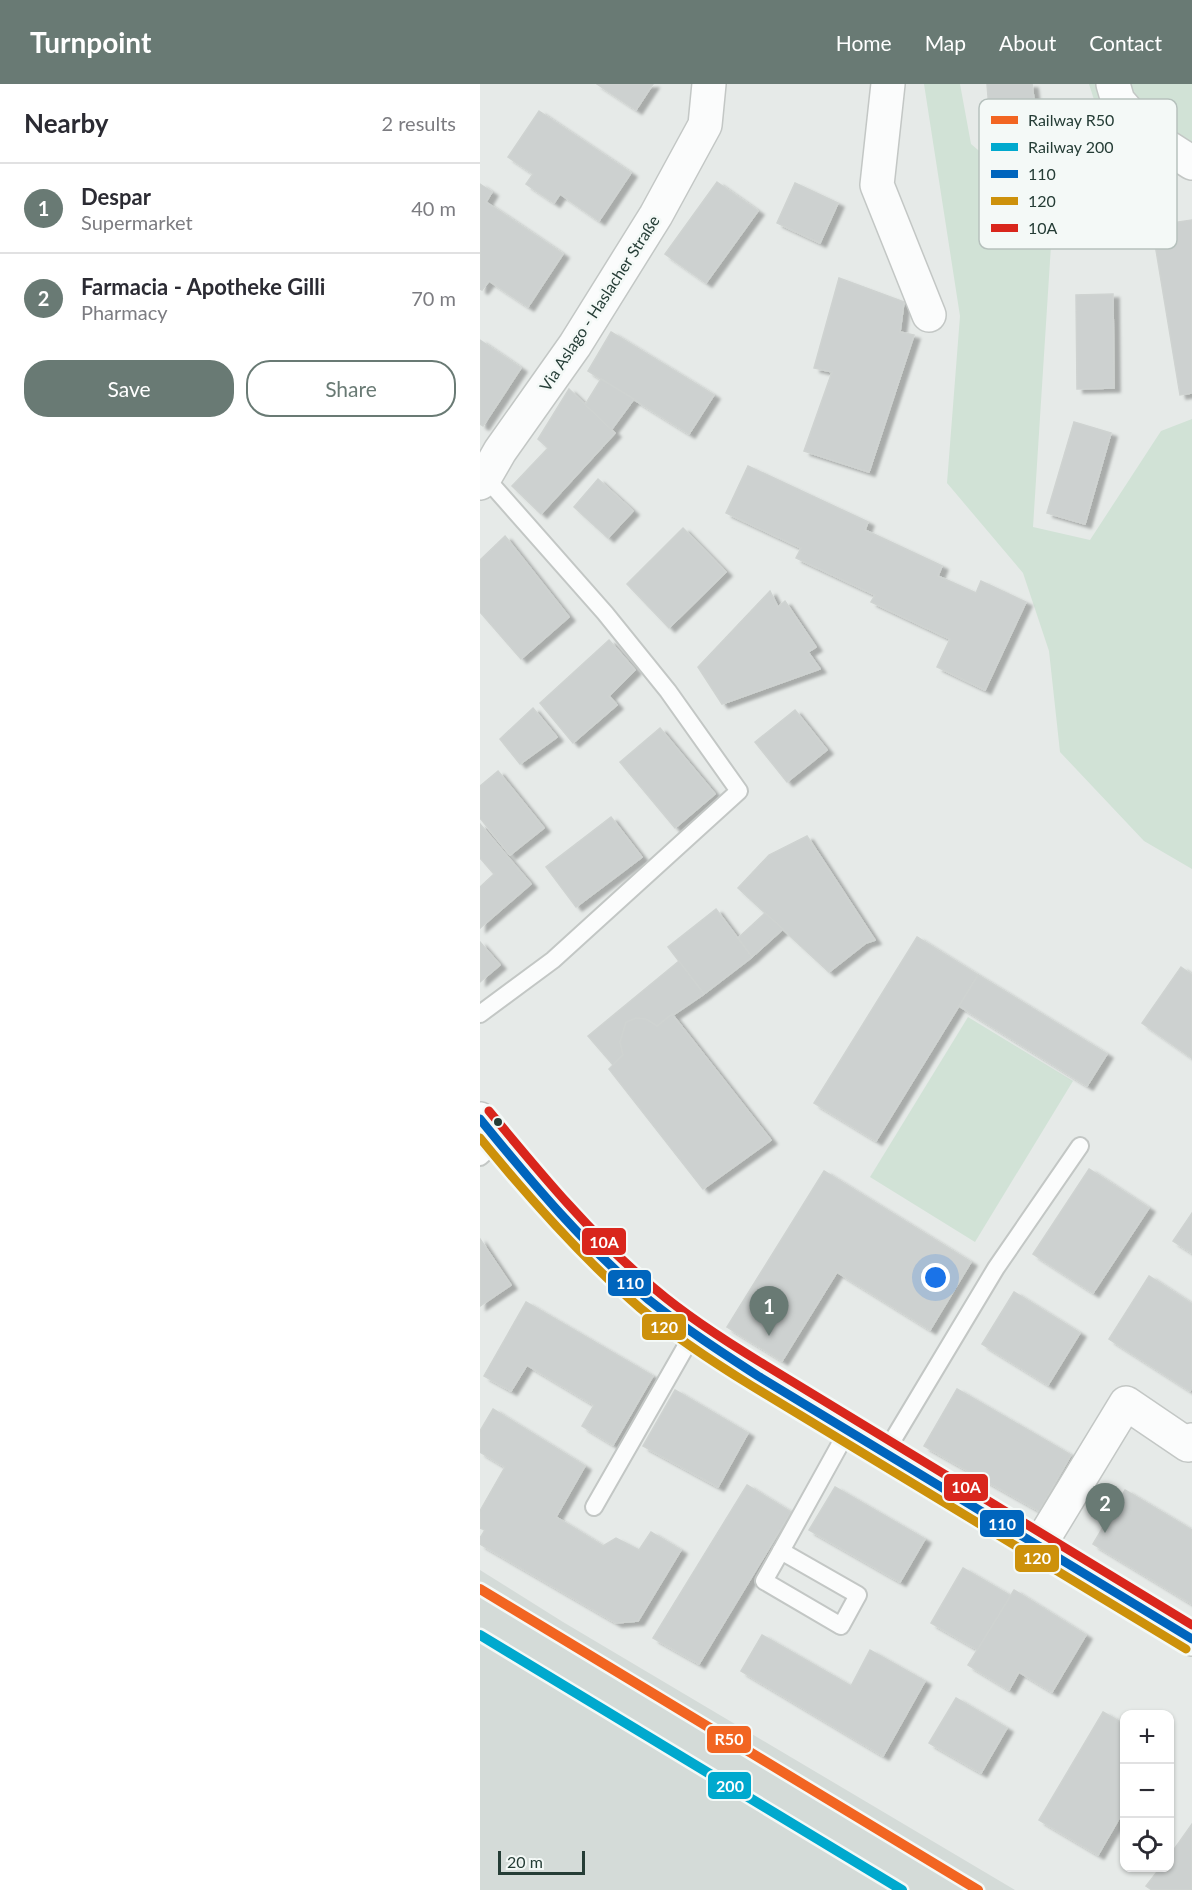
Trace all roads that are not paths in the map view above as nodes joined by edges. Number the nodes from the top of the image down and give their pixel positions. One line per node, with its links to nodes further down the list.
1 (709, 84): 8 (street, Via Aslago - Haslacher Straße)
2 (888, 84): 7 (street)
3 (1113, 84): 4 (street)
4 (1117, 99)
5 (1177, 153): 6 (street)
6 (1192, 163)
7 (929, 315)
8 (482, 478): 9 (lane, Via Aslago - Haslacher Straße)
9 (480, 1014)
10 (486, 1139): 12 (street)
11 (1080, 1146): 15 (lane)
12 (693, 1334): 13 (street); 16 (lane)
13 (848, 1430): 15 (street); 18 (lane)
14 (1192, 1440): 17 (street)
15 (885, 1453): 17 (street)
16 (594, 1507)
17 (1039, 1546): 19 (street)
18 (781, 1551): 18 (lane)
19 (1192, 1639)

